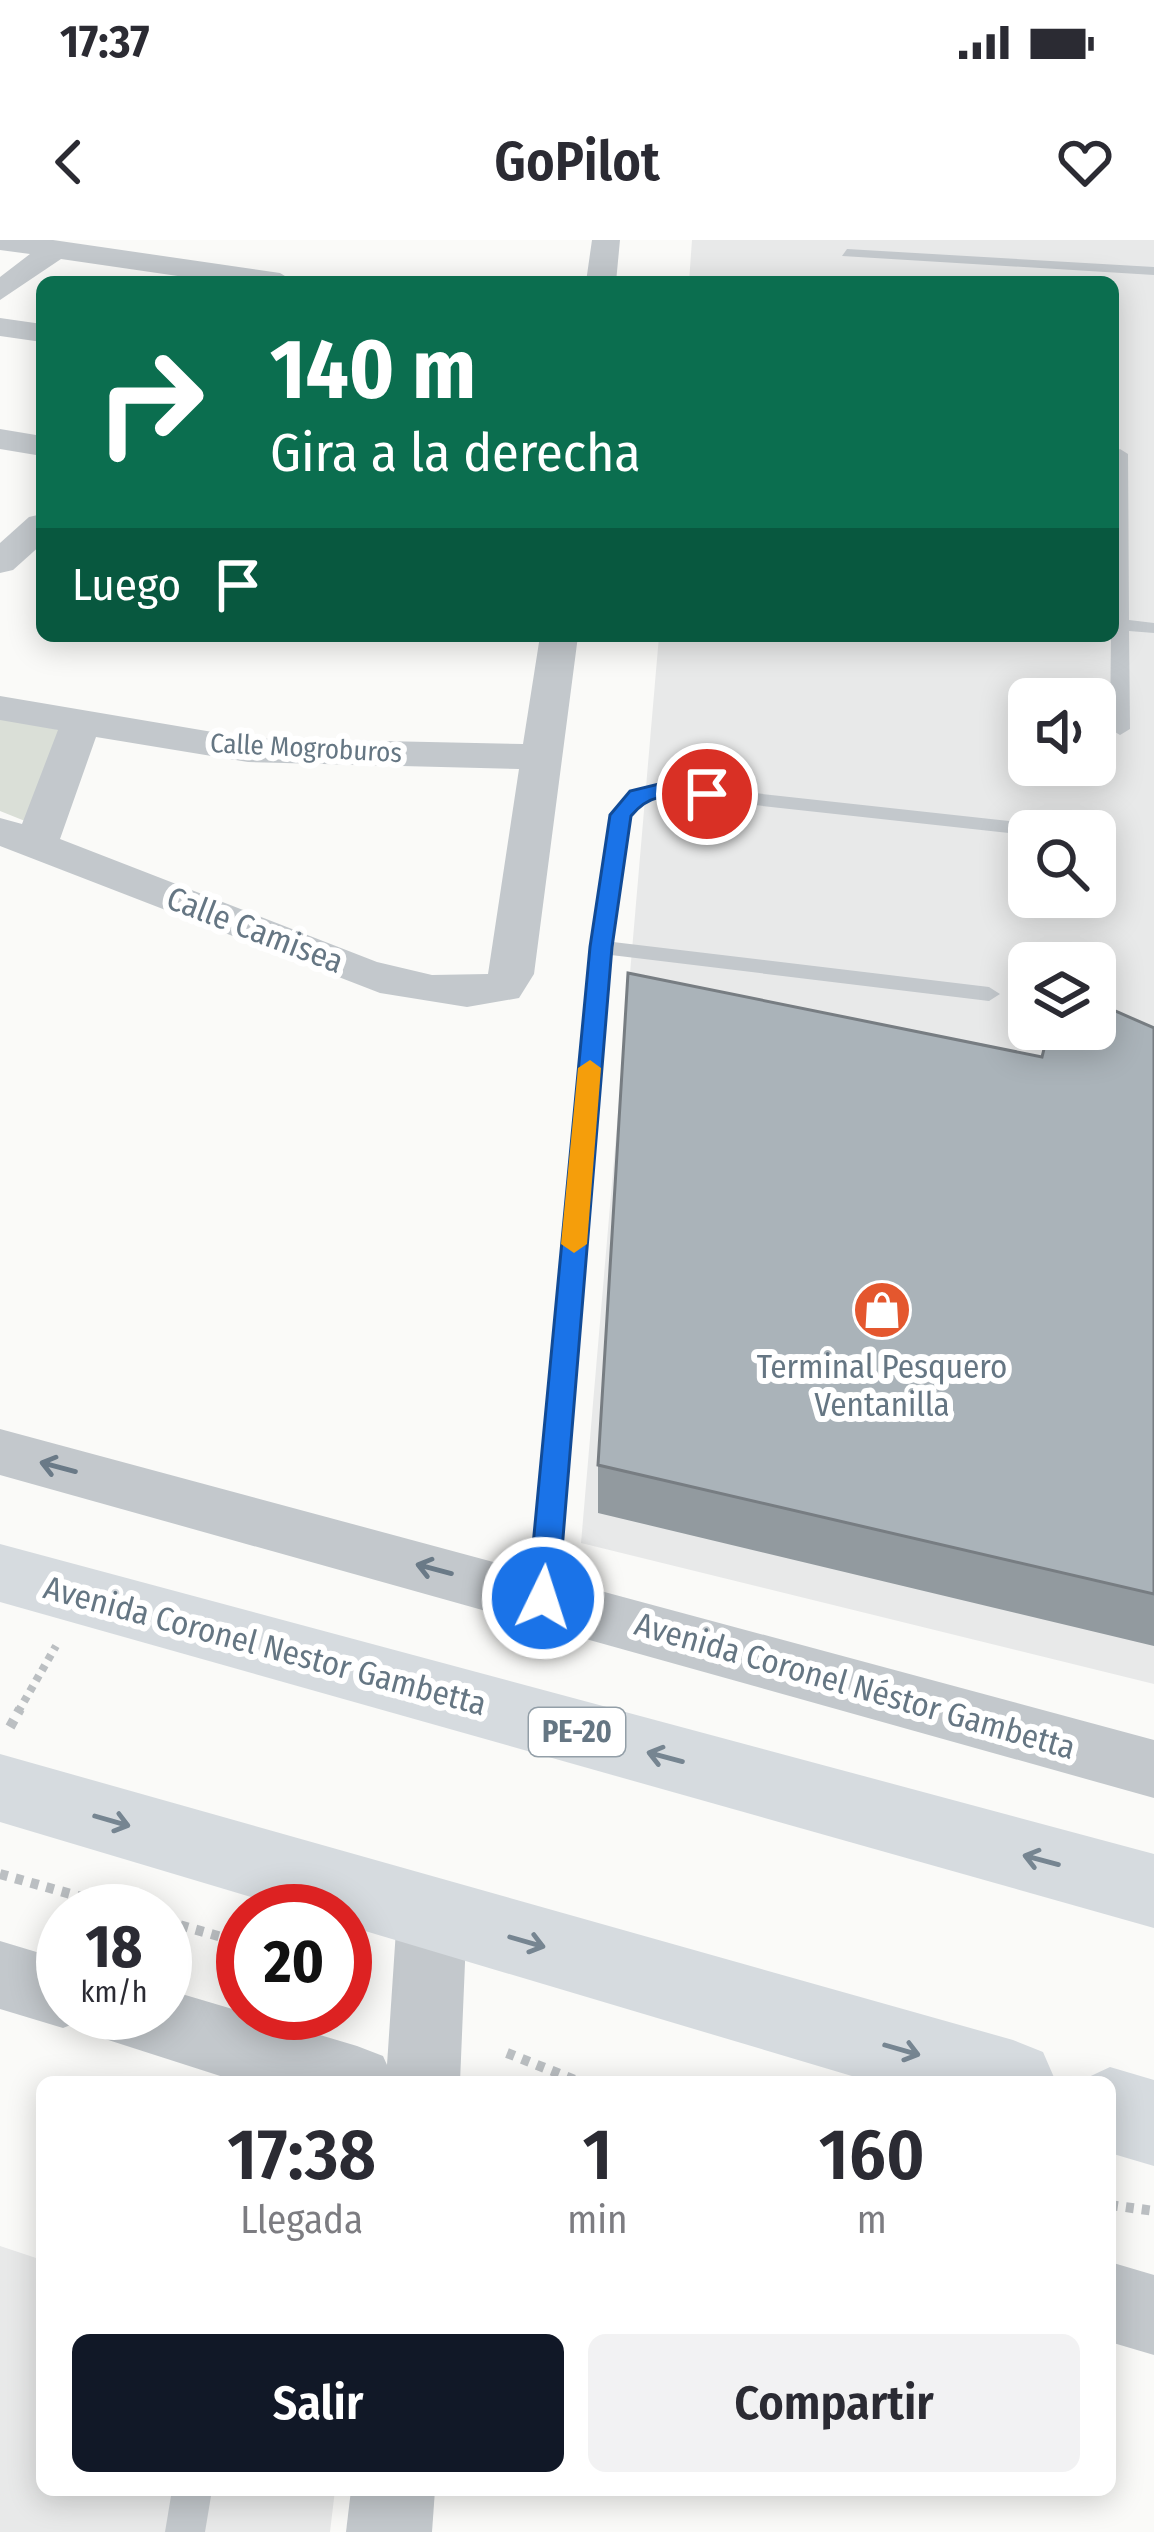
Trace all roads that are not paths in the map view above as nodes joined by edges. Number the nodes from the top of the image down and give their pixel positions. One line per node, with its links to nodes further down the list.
1 (606, 240): 7 (street)
2 (0, 241): 3 (street)
3 (55, 249): 6 (street); 8 (street)
4 (847, 253): 5 (lane)
5 (1154, 271)
6 (239, 276)
7 (602, 276)
8 (0, 291)
9 (0, 327): 10 (street)
10 (36, 332)
11 (0, 439): 12 (street)
12 (36, 445)
13 (1120, 454): 14 (lane)
14 (1119, 496)
15 (36, 530): 16 (street)
16 (0, 562)
17 (0, 574): 18 (street)
18 (36, 580)
19 (1119, 624): 20 (lane)
20 (1154, 628)
21 (558, 642): 26 (street)
22 (1117, 642): 25 (lane)
23 (0, 708): 24 (street, Calle Mogroburos)
24 (80, 725): 26 (street, Calle Mogroburos); 28 (street)
25 (1120, 729)
26 (544, 757): 28 (street, Calle Camisea)
27 (1008, 826): 29 (lane)
28 (18, 838)
29 (601, 947): 30 (lane); 33 (lane)
30 (989, 994)
31 (0, 1451): 33 (street, Avenida Coronel Néstor Gambetta, one-way to 31)
32 (0, 1574): 36 (highway, Avenida Coronel Nestor Gambetta / PE-20, one-way to 32)
33 (543, 1598): 34 (street, Avenida Coronel Néstor Gambetta)
34 (1154, 1769)
35 (0, 1788): 37 (highway, one-way to 37)
36 (1154, 1892)
37 (432, 1915): 43 (street); 44 (highway, one-way to 44)
38 (0, 1975): 39 (street)
39 (36, 1986)
40 (192, 2040): 41 (street)
41 (260, 2068): 42 (street)
42 (315, 2076)
43 (423, 2076)
44 (991, 2076)
45 (1116, 2112): 46 (highway)
46 (1154, 2122)
47 (1116, 2304): 48 (street)
48 (1154, 2315)
49 (191, 2496): 51 (lane)
50 (392, 2496): 52 (street)
51 (185, 2532)
52 (389, 2532)

